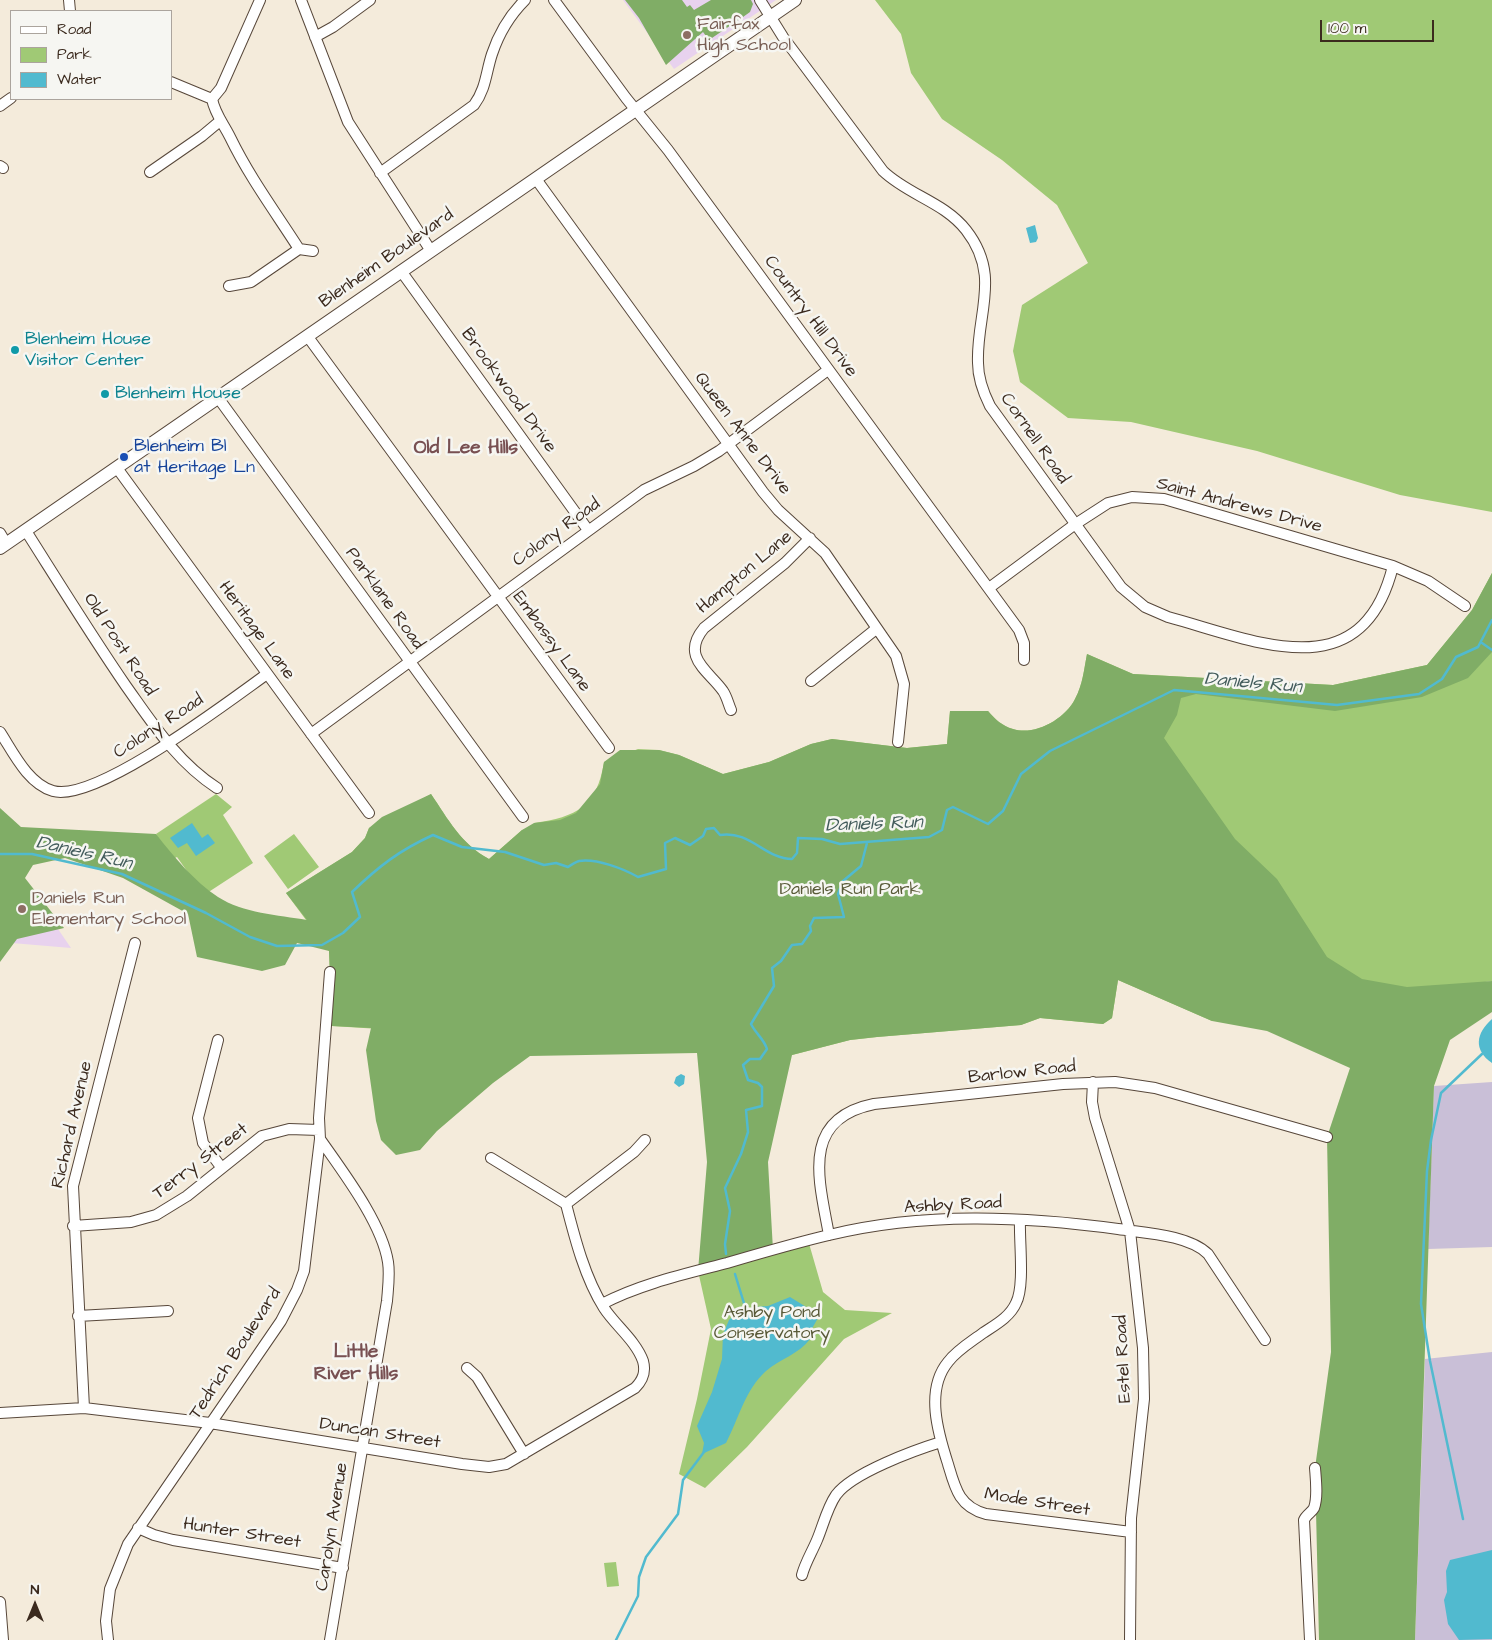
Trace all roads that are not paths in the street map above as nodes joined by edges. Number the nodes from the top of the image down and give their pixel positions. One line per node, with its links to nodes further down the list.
1 (260, 0): 11 (street)
2 (301, 0): 9 (street)
3 (370, 0): 9 (street)
4 (526, 0): 15 (street)
5 (554, 0): 12 (street, Country Hill Drive)
6 (760, 0): 8 (street, Cornell Road)
7 (795, 0): 8 (main road, Blenheim Boulevard)
8 (770, 17): 12 (main road, Blenheim Boulevard); 27 (street, Cornell Road)
9 (315, 37): 15 (street)
10 (172, 82): 11 (street)
11 (212, 99): 13 (street)
12 (636, 110): 16 (main road, Blenheim Boulevard); 23 (street, Country Hill Drive)
13 (220, 121): 14 (street); 17 (street)
14 (150, 172)
15 (380, 172): 19 (street)
16 (536, 179): 19 (main road, Blenheim Boulevard); 25 (street, Queen Anne Drive)
17 (299, 249): 18 (street); 21 (street)
18 (313, 251)
19 (431, 251): 20 (main road, Blenheim Boulevard)
20 (401, 271): 22 (main road, Blenheim Boulevard); 28 (street, Brookwood Drive)
21 (229, 286)
22 (308, 337): 24 (main road, Blenheim Boulevard); 34 (street, Embassy Lane)
23 (828, 370): 25 (street, Colony Road); 33 (street, Country Hill Drive)
24 (219, 399): 26 (main road, Blenheim Boulevard); 38 (street, Parklane Road)
25 (728, 444): 28 (street, Colony Road); 30 (street, Queen Anne Drive)
26 (117, 468): 29 (main road, Blenheim Boulevard); 39 (street, Heritage Lane)
27 (1074, 525): 32 (street, Saint Andrews Drive); 32 (street, Cornell Road); 33 (street, Saint Andrews Drive)
28 (588, 530): 34 (street, Colony Road)
29 (26, 531): 31 (main road, Blenheim Boulevard); 45 (street, Old Post Road)
30 (810, 538): 36 (street, Queen Anne Drive); 41 (street, Hampton Lane)
31 (2, 541)
32 (1392, 566): 35 (street, Saint Andrews Drive)
33 (989, 588): 37 (street, Country Hill Drive)
34 (498, 597): 38 (street, Colony Road); 46 (street, Embassy Lane)
35 (1465, 606)
36 (876, 629): 40 (street); 44 (street, Queen Anne Drive)
37 (1024, 660)
38 (409, 661): 43 (street, Colony Road); 49 (street, Parklane Road)
39 (267, 674): 43 (street, Heritage Lane); 45 (street, Colony Road)
40 (810, 681)
41 (730, 710)
42 (0, 732): 45 (street, Colony Road)
43 (311, 734): 48 (street, Heritage Lane)
44 (898, 742)
45 (167, 743): 47 (street, Old Post Road)
46 (609, 748)
47 (217, 788)
48 (369, 813)
49 (523, 817)
50 (135, 943): 61 (street, Richard Avenue)
51 (330, 972): 54 (street, Tedrich Boulevard)
52 (218, 1040): 58 (street)
53 (1093, 1082): 55 (street, Barlow Road); 62 (street, Estel Road); 63 (street, Barlow Road)
54 (320, 1134): 58 (street, Terry Street); 71 (street, Tedrich Boulevard); 73 (street, Carolyn Avenue)
55 (1328, 1137)
56 (644, 1140): 59 (street)
57 (491, 1158): 59 (street)
58 (221, 1167): 61 (street, Terry Street)
59 (566, 1204): 64 (street)
60 (1020, 1220): 62 (street, Ashby Road); 63 (street, Ashby Road); 72 (street, Mode Street)
61 (73, 1226): 66 (street, Richard Avenue)
62 (1130, 1231): 67 (street, Ashby Road); 77 (street, Estel Road)
63 (829, 1234): 64 (street, Ashby Road)
64 (602, 1304): 74 (street, Duncan Street)
65 (168, 1311): 66 (street)
66 (78, 1316): 69 (street, Richard Avenue)
67 (1265, 1340)
68 (467, 1368): 74 (street)
69 (84, 1408): 70 (street, Duncan Street); 71 (street, Duncan Street)
70 (0, 1413)
71 (210, 1423): 73 (street, Duncan Street); 76 (street, Tedrich Boulevard)
72 (941, 1442): 77 (street, Mode Street); 79 (street)
73 (362, 1447): 74 (street, Duncan Street); 78 (street, Carolyn Avenue)
74 (524, 1454)
75 (1315, 1468): 85 (street)
76 (138, 1528): 78 (street, Hunter Street); 82 (street, Tedrich Boulevard)
77 (1131, 1532): 84 (street, Estel Road)
78 (343, 1568): 83 (street, Carolyn Avenue)
79 (802, 1575)
80 (0, 1602): 81 (street)
81 (4, 1640)
82 (108, 1640)
83 (330, 1640)
84 (1130, 1640)
85 (1310, 1640)

